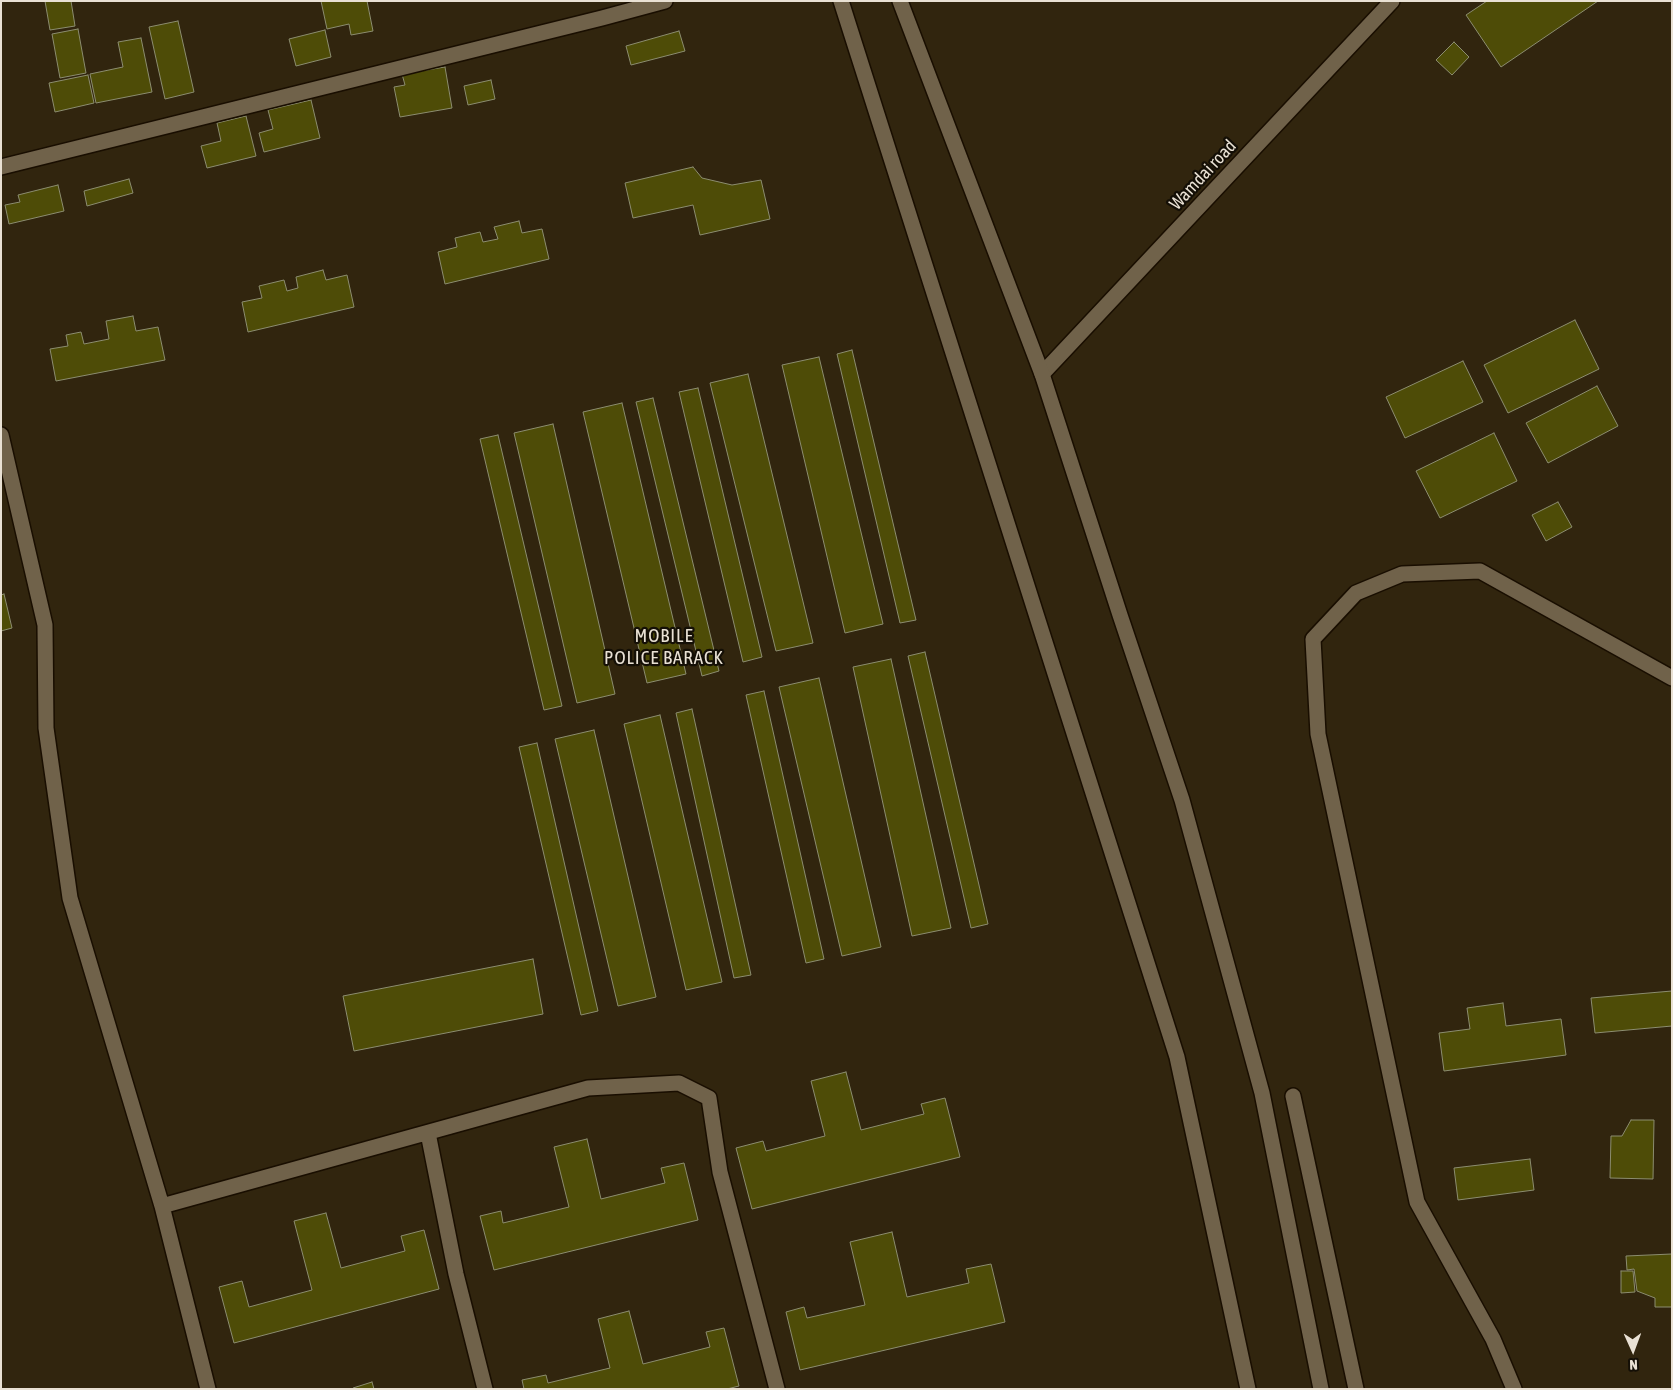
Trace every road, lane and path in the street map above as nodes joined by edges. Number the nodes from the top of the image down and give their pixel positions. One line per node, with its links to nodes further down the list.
1 (665, 1): 5 (street)
2 (841, 1): 16 (street)
3 (900, 1): 6 (street)
4 (1392, 1): 6 (street, Wamdai road)
5 (1, 167)
6 (1042, 374): 17 (street)
7 (1, 435): 8 (street)
8 (6, 480): 12 (street)
9 (1672, 678): 19 (street)
10 (1293, 1096): 18 (street)
11 (428, 1133): 12 (street); 14 (street); 15 (street)
12 (162, 1206): 13 (street)
13 (208, 1389)
14 (485, 1389)
15 (777, 1389)
16 (1248, 1389)
17 (1321, 1389)
18 (1356, 1389)
19 (1514, 1389)

